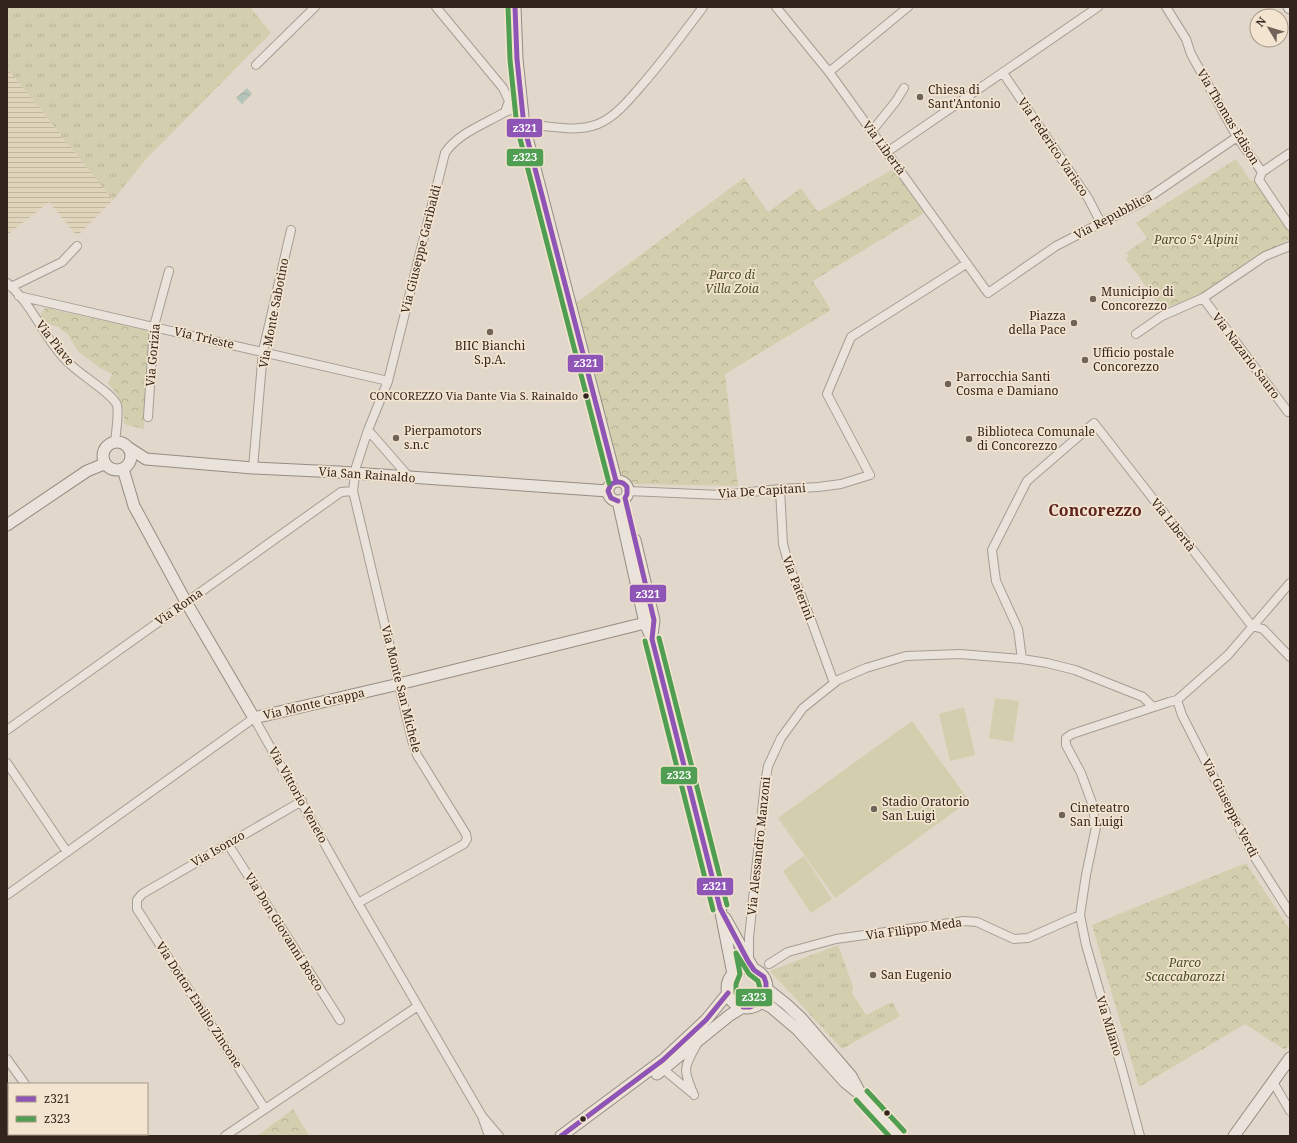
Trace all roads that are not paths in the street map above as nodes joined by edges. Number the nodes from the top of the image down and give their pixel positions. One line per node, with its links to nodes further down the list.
1 (315, 7): 9 (street)
2 (436, 7): 14 (street)
3 (515, 7): 13 (main road)
4 (703, 7): 15 (street)
5 (776, 7): 10 (street, Via Libertà)
6 (908, 7): 10 (street)
7 (1166, 7): 17 (street, Via Thomas Edison)
8 (1095, 8): 11 (street)
9 (256, 65)
10 (829, 72): 16 (street, Via Libertà)
11 (1003, 73): 18 (street); 21 (street, Via Federico Varisco)
12 (904, 88): 16 (street)
13 (521, 111): 14 (street, Via Giuseppe Garibaldi); 46 (main road)
14 (505, 112): 35 (street, Via Giuseppe Garibaldi)
15 (543, 126)
16 (872, 132): 18 (street, Via Libertà)
17 (1237, 136): 20 (street, Via Thomas Edison); 21 (street, Via Repubblica)
18 (887, 152): 26 (street, Via Libertà)
19 (1290, 153): 20 (street)
20 (1262, 172): 22 (street, Via Thomas Edison)
21 (1101, 223): 29 (street, Via Repubblica)
22 (1290, 226)
23 (291, 230): 34 (street, Via Monte Sabotino)
24 (77, 246): 28 (street)
25 (1290, 246): 31 (street)
26 (966, 264): 29 (street, Via Libertà); 47 (street, Via De Capitani)
27 (169, 272): 32 (street, Via Gorizia)
28 (9, 285): 30 (street, Via Piave)
29 (988, 293)
30 (19, 296): 32 (street, Via Trieste); 39 (street, Via Piave)
31 (1203, 298): 33 (street); 36 (street, Via Nazario Sauro)
32 (154, 326): 34 (street, Via Trieste); 37 (street, Via Gorizia)
33 (1136, 334)
34 (264, 352): 35 (street, Via Trieste); 42 (street, Via Monte Sabotino)
35 (388, 381): 38 (street, Via Giuseppe Garibaldi)
36 (1290, 411)
37 (148, 417)
38 (368, 430): 44 (street, Via Giuseppe Garibaldi); 45 (street)
39 (115, 442): 40 (main road); 41 (main road)
40 (128, 448): 42 (main road, Via San Rainaldo); 43 (main road)
41 (104, 464): 43 (main road); 51 (main road)
42 (253, 468): 44 (main road, Via San Rainaldo)
43 (123, 469): 53 (main road, Via Vittorio Veneto)
44 (355, 474): 45 (main road, Via San Rainaldo); 48 (street, Via Monte San Michele)
45 (409, 477): 49 (main road, Via San Rainaldo)
46 (616, 481): 49 (main road); 50 (main road)
47 (780, 489): 50 (street, Via De Capitani); 59 (street, Via Paterini)
48 (353, 491): 53 (street, Via Roma); 60 (street, Via Monte San Michele)
49 (608, 491): 50 (main road)
50 (624, 497): 54 (main road); 56 (main road)
51 (7, 524)
52 (1290, 583): 55 (street)
53 (186, 602): 63 (main road, Via Vittorio Veneto); 64 (street, Via Roma)
54 (646, 623): 56 (main road); 60 (main road, Via Monte Grappa)
55 (1252, 626): 57 (street); 58 (street, Via Libertà); 61 (street)
56 (652, 639): 72 (main road)
57 (1290, 657)
58 (1022, 659): 59 (street, Via Alessandro Manzoni); 62 (street, Via Alessandro Manzoni)
59 (834, 683): 76 (street, Via Alessandro Manzoni)
60 (399, 684): 63 (main road, Via Monte Grappa); 71 (street, Via Monte San Michele)
61 (1178, 700): 62 (street); 73 (street, Via Giuseppe Verdi)
62 (1153, 707): 74 (street, Via Milano)
63 (254, 718): 66 (street, Via Vittorio Veneto); 68 (street, Via Monte Grappa)
64 (7, 730)
65 (7, 763): 68 (street)
66 (302, 801): 67 (street, Via Isonzo); 71 (street, Via Vittorio Veneto)
67 (228, 844): 70 (street, Via Isonzo); 83 (street, Via Don Giovanni Bosco)
68 (67, 852): 69 (street, Via Monte Grappa)
69 (7, 895)
70 (136, 900): 91 (street, Via Dottor Emilio Zincone)
71 (358, 903): 81 (street, Via Vittorio Veneto)
72 (720, 908): 76 (main road); 77 (main road)
73 (1290, 913)
74 (1080, 915): 75 (street, Via Filippo Meda); 100 (street, Via Milano)
75 (769, 964)
76 (751, 965): 77 (main road); 78 (main road)
77 (733, 974): 79 (main road)
78 (767, 989): 80 (main road); 90 (main road)
79 (728, 993): 82 (main road); 97 (main road)
80 (761, 1002): 82 (main road); 90 (main road)
81 (418, 1006): 91 (street); 93 (street, Via Vittorio Veneto)
82 (743, 1007): 84 (main road)
83 (340, 1020)
84 (699, 1041): 87 (main road); 87 (street)
85 (1290, 1058): 88 (main road)
86 (7, 1059): 89 (street)
87 (663, 1069): 98 (main road)
88 (1273, 1082): 92 (street); 101 (main road)
89 (21, 1083)
90 (861, 1095): 99 (main road)
91 (265, 1109): 94 (street)
92 (1290, 1111)
93 (482, 1116): 95 (street, Via Vittorio Veneto); 96 (street, Via Vittorio Veneto)
94 (225, 1136)
95 (489, 1136)
96 (499, 1136)
97 (561, 1136)
98 (573, 1136)
99 (899, 1136)
100 (1140, 1136)
101 (1234, 1136)

